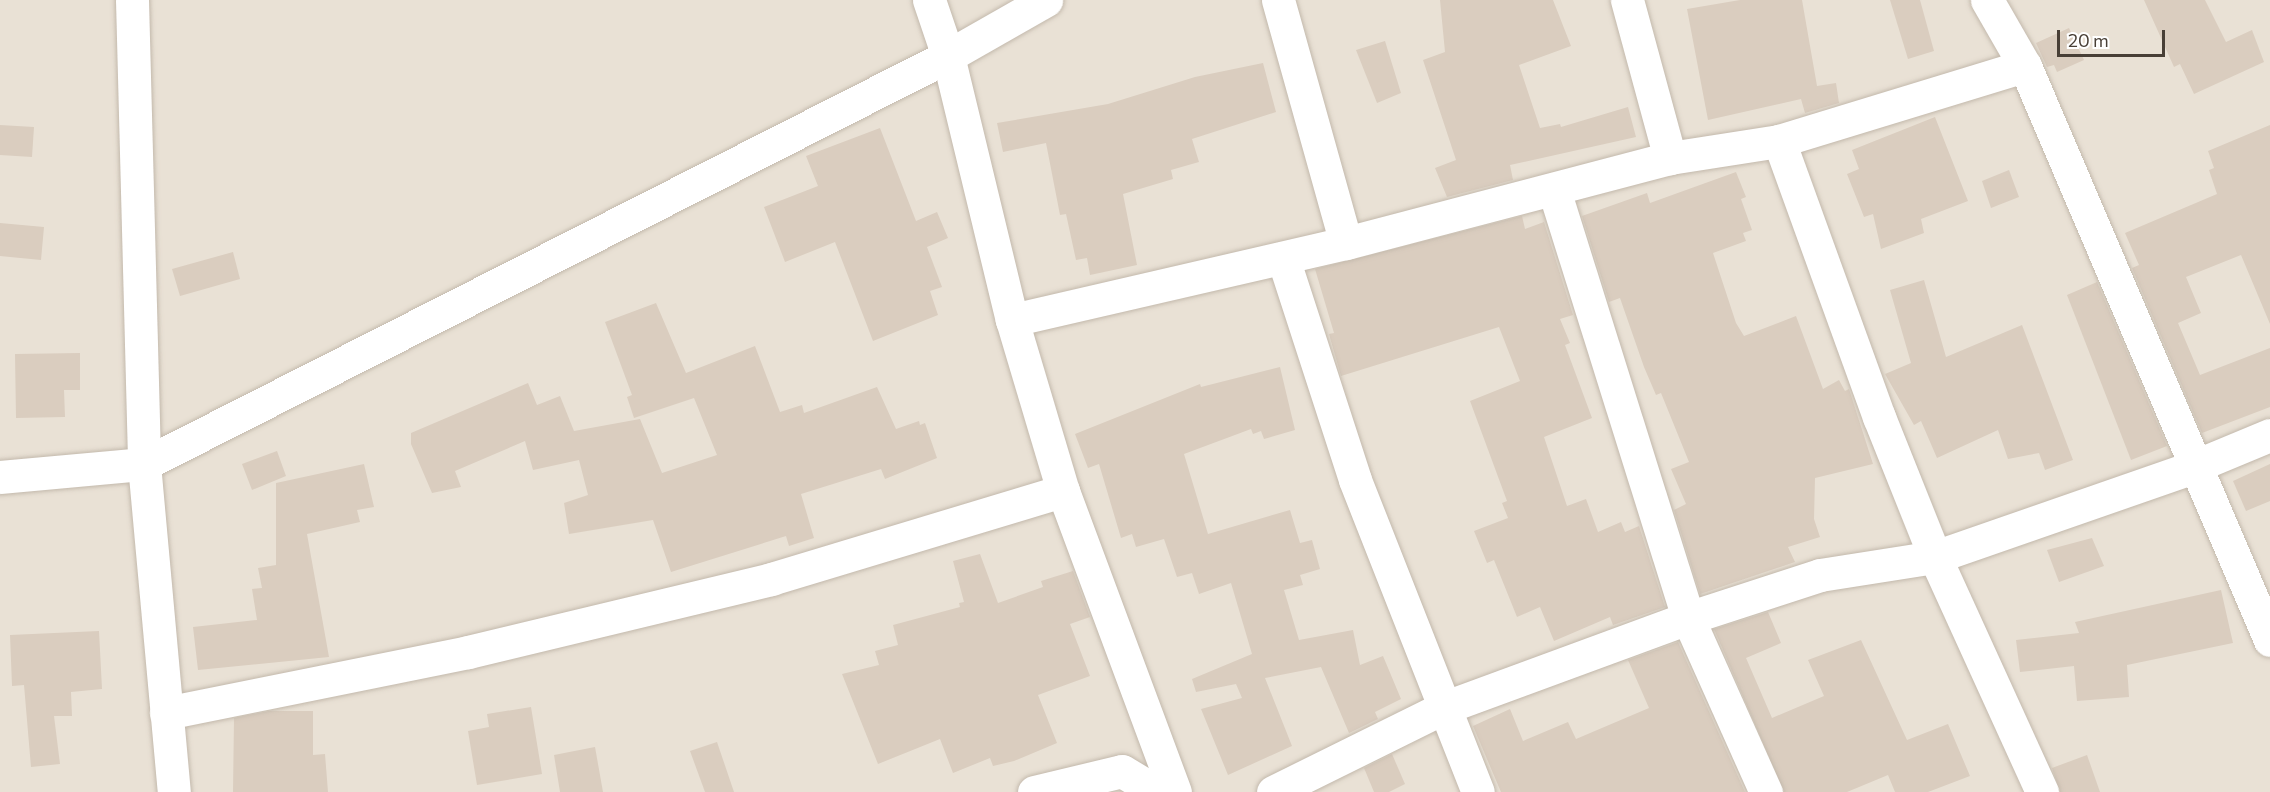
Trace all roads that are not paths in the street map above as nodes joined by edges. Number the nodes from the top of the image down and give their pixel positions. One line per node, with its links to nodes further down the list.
1 (132, 0): 16 (street)
2 (929, 0): 7 (street)
3 (1046, 0): 7 (street)
4 (1278, 0): 12 (street)
5 (1627, 0): 10 (street)
6 (1988, 0): 8 (street)
7 (948, 56): 14 (street); 16 (street)
8 (2025, 66): 9 (street); 17 (street)
9 (1779, 141): 10 (street); 20 (street)
10 (1671, 158): 11 (street)
11 (1554, 190): 12 (street); 21 (street)
12 (1346, 243): 13 (street)
13 (1283, 258): 14 (street); 23 (street)
14 (1012, 320): 19 (street)
15 (2270, 435): 17 (street)
16 (144, 464): 18 (street); 24 (street)
17 (2193, 467): 20 (street); 22 (street)
18 (0, 477)
19 (1063, 491): 24 (street); 25 (street)
20 (1935, 557): 21 (street); 32 (street)
21 (1688, 618): 23 (street); 31 (street)
22 (2270, 640)
23 (1443, 708): 29 (street); 30 (street)
24 (166, 712): 26 (street)
25 (1166, 786): 27 (street); 28 (street)
26 (174, 792)
27 (1034, 792)
28 (1097, 792)
29 (1273, 792)
30 (1478, 792)
31 (1766, 792)
32 (2042, 792)

